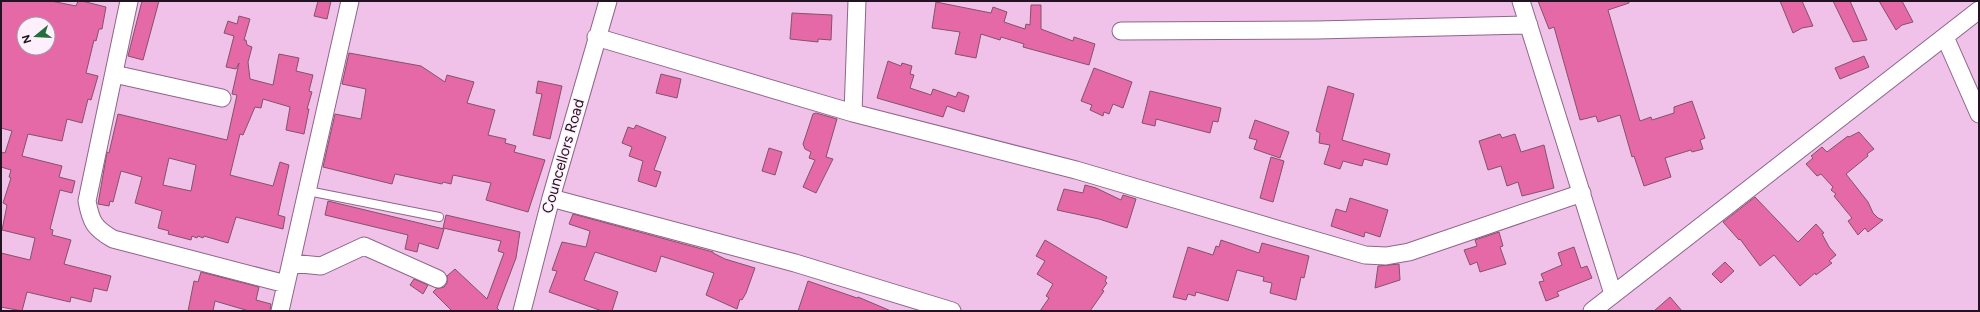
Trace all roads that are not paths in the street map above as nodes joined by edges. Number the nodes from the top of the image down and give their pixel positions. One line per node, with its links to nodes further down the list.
1 (129, 1): 11 (street)
2 (350, 1): 15 (street)
3 (608, 1): 9 (street, Councellors Road)
4 (857, 1): 13 (street)
5 (1521, 1): 7 (street)
6 (1979, 10): 10 (street)
7 (1529, 25): 8 (street); 16 (street)
8 (1122, 31)
9 (596, 37): 13 (street); 17 (street, Councellors Road)
10 (1945, 37): 14 (street); 22 (street)
11 (114, 74): 12 (street); 21 (street)
12 (222, 98)
13 (853, 112): 16 (street)
14 (1979, 114)
15 (308, 191): 18 (lane); 19 (street)
16 (1582, 193): 22 (street)
17 (551, 198): 24 (street, Councellors Road); 25 (street)
18 (439, 217)
19 (291, 263): 20 (street); 21 (street)
20 (438, 279)
21 (286, 284): 23 (street)
22 (1613, 294): 26 (street)
23 (280, 311)
24 (522, 311)
25 (952, 311)
26 (1592, 311)

